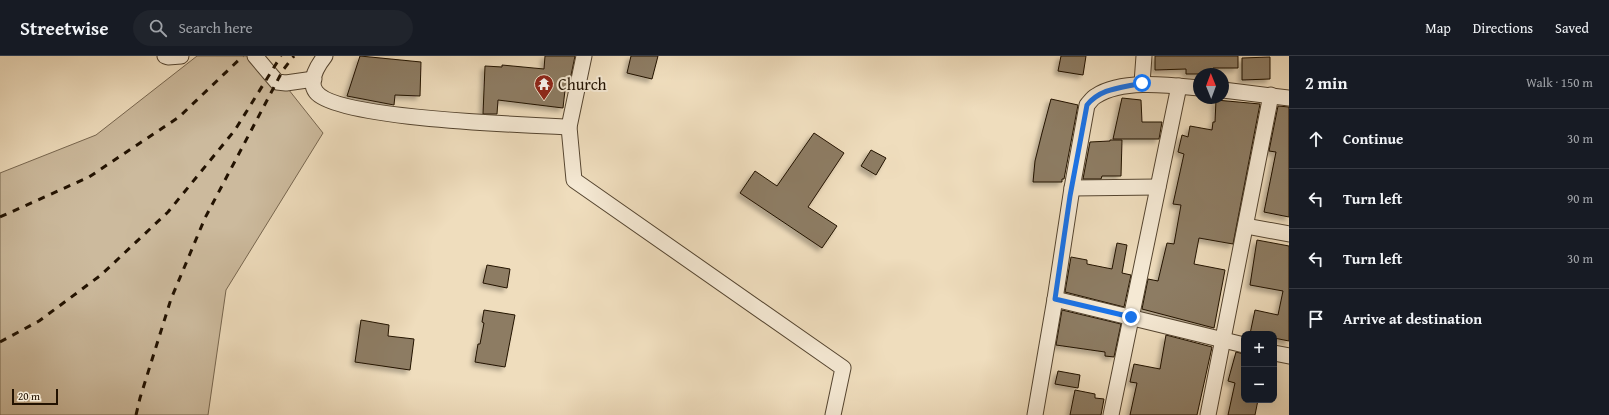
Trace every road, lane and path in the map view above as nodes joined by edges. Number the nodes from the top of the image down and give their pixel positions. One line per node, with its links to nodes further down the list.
1 (165, 56): 2 (street)
2 (181, 56)
3 (255, 56): 7 (street)
4 (325, 56): 7 (street)
5 (584, 56): 14 (street)
6 (1144, 56): 8 (street)
7 (314, 79): 14 (street)
8 (1142, 83): 9 (street); 16 (street)
9 (1179, 86): 10 (street); 15 (street)
10 (1193, 87)
11 (1229, 91): 12 (street)
12 (1271, 95): 13 (street); 17 (street)
13 (1289, 98)
14 (569, 127): 25 (street)
15 (1158, 187): 16 (street); 20 (street)
16 (1072, 188): 19 (street)
17 (1246, 226): 18 (street); 21 (street)
18 (1289, 234)
19 (1055, 299): 20 (street); 26 (street)
20 (1131, 317): 21 (street); 27 (street)
21 (1223, 340): 22 (street); 28 (street)
22 (1241, 344)
23 (1277, 354): 24 (street)
24 (1289, 356)
25 (833, 415)
26 (1035, 415)
27 (1111, 415)
28 (1208, 415)

